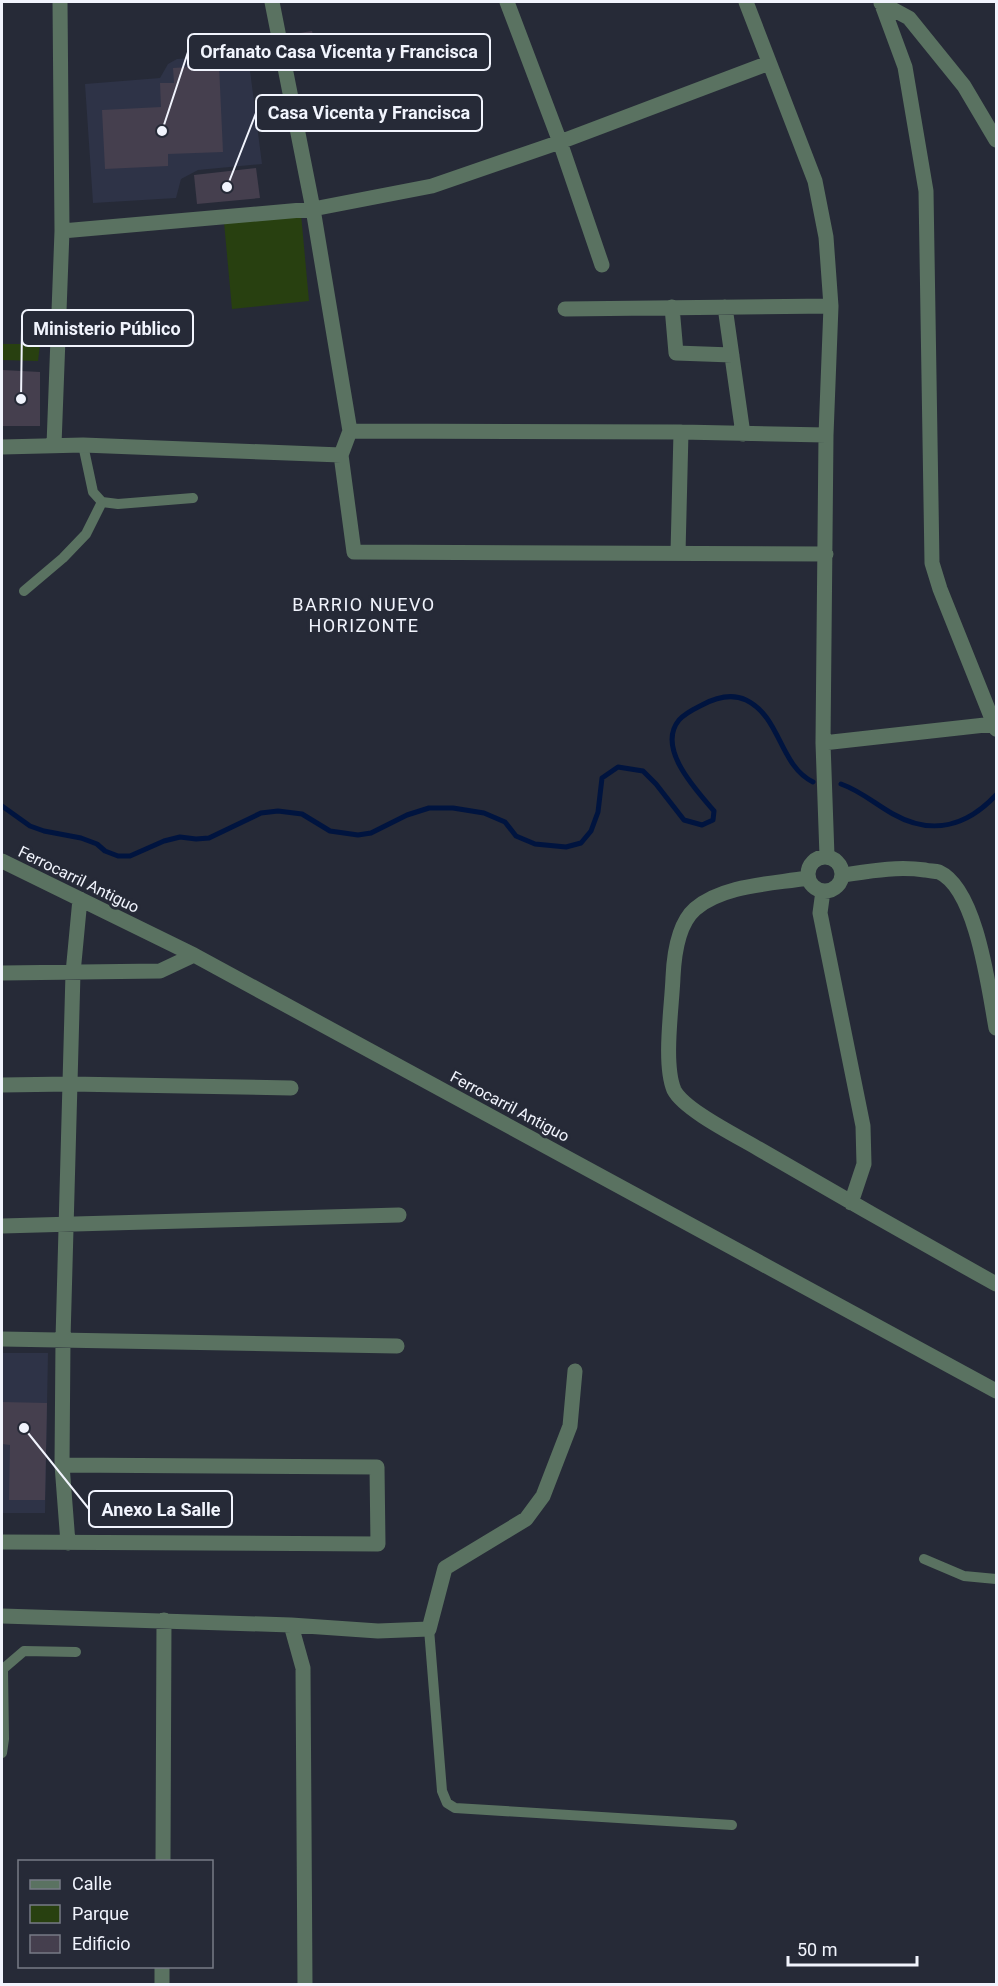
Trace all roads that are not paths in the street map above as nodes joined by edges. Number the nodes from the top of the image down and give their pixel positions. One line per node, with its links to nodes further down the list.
1 (60, 2): 10 (street)
2 (272, 2): 9 (street)
3 (507, 2): 8 (street)
4 (746, 2): 6 (street)
5 (881, 2): 7 (street); 30 (street)
6 (769, 63): 8 (street); 12 (street)
7 (996, 140)
8 (560, 142): 9 (street); 11 (street)
9 (313, 209): 10 (street); 17 (street)
10 (62, 231): 21 (street)
11 (602, 265)
12 (831, 306): 14 (street); 20 (street)
13 (672, 307): 14 (street); 15 (street); 16 (street)
14 (725, 307): 16 (street)
15 (565, 309)
16 (732, 355): 19 (street)
17 (350, 431): 18 (street); 24 (street)
18 (681, 432): 19 (street); 27 (street)
19 (743, 434): 20 (street)
20 (826, 435): 28 (street)
21 (54, 445): 22 (street); 23 (street)
22 (83, 445): 24 (street); 26 (lane)
23 (2, 447)
24 (341, 455): 27 (street)
25 (194, 498): 26 (lane)
26 (102, 502): 29 (lane)
27 (678, 554): 28 (street)
28 (826, 554): 31 (street)
29 (24, 591)
30 (995, 727): 31 (street)
31 (824, 743): 32 (street)
32 (827, 856): 34 (street); 35 (street)
33 (2, 861): 37 (street, Ferrocarril Antiguo)
34 (843, 875): 36 (street); 41 (street)
35 (807, 878): 36 (street); 45 (street)
36 (823, 891): 45 (street)
37 (81, 899): 38 (street, Ferrocarril Antiguo); 40 (street)
38 (194, 955): 40 (street); 54 (street, Ferrocarril Antiguo)
39 (2, 973): 40 (street)
40 (73, 973): 42 (street)
41 (996, 1028)
42 (70, 1084): 43 (street); 44 (street); 47 (street)
43 (2, 1085)
44 (291, 1088)
45 (851, 1203): 49 (street)
46 (399, 1215): 47 (street)
47 (66, 1225): 48 (street); 51 (street)
48 (2, 1226)
49 (996, 1284)
50 (2, 1339): 51 (street)
51 (63, 1339): 52 (street); 55 (street)
52 (397, 1346)
53 (575, 1371): 63 (street)
54 (996, 1391)
55 (62, 1465): 57 (street); 57 (street)
56 (2, 1542): 57 (street)
57 (68, 1543)
58 (924, 1559): 59 (lane)
59 (996, 1579)
60 (2, 1616): 61 (street)
61 (164, 1620): 62 (street); 67 (street)
62 (291, 1625): 63 (street); 70 (street)
63 (429, 1629): 66 (lane)
64 (76, 1652): 65 (lane)
65 (2, 1753)
66 (732, 1825)
67 (162, 1860)
68 (162, 1968): 69 (street)
69 (162, 1984)
70 (305, 1984)

